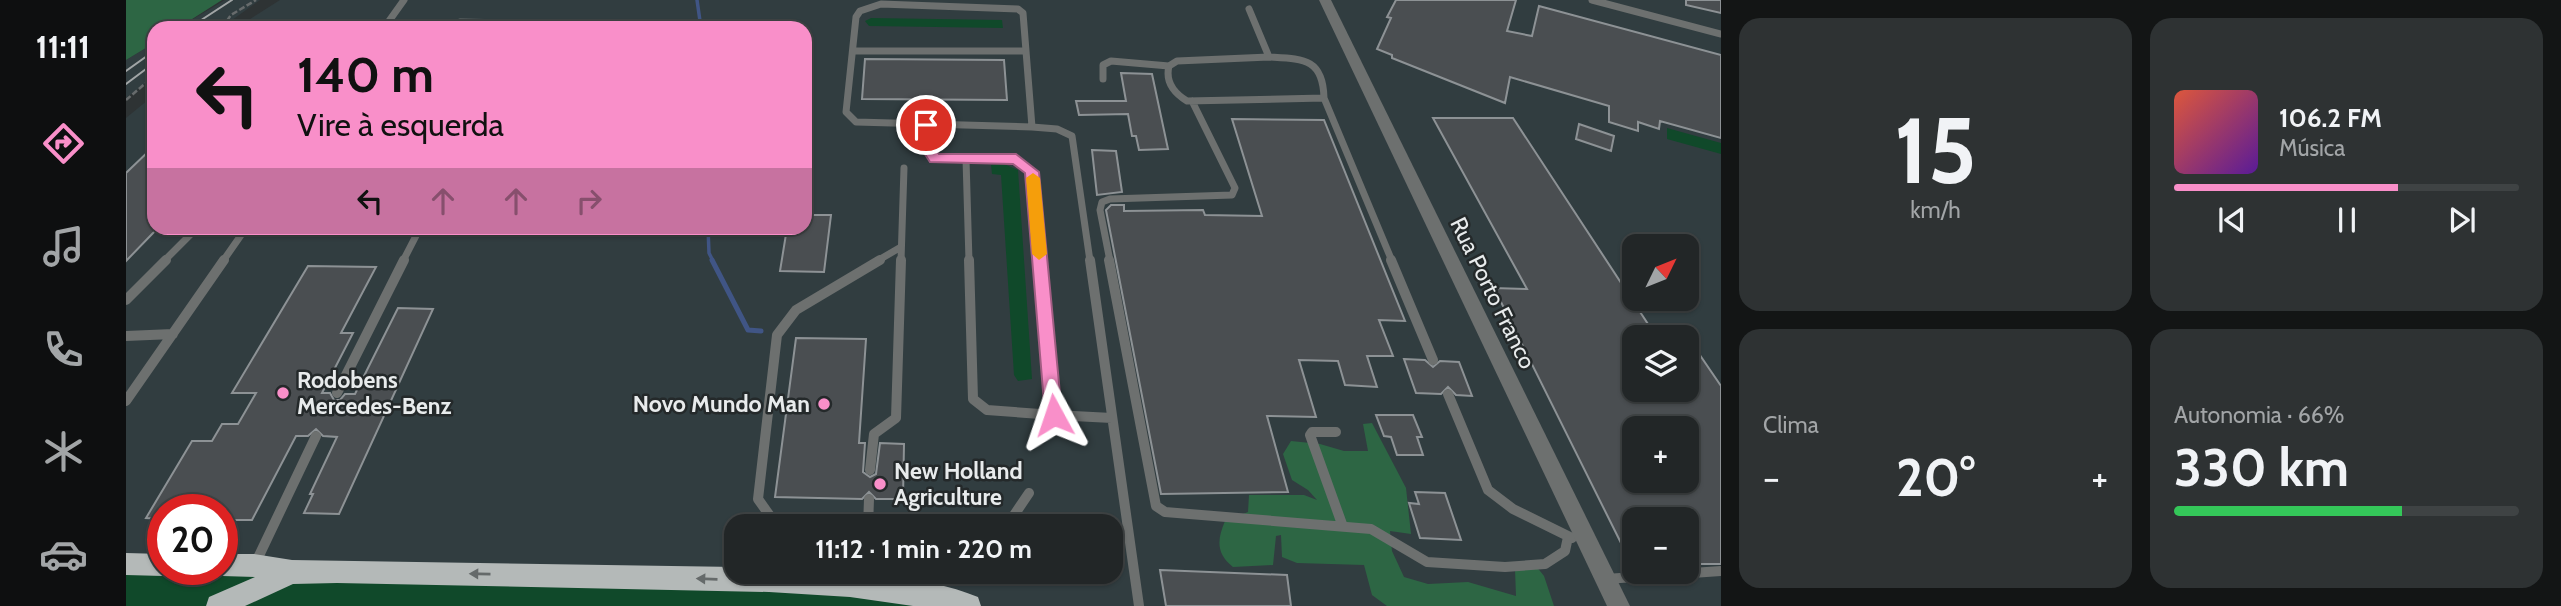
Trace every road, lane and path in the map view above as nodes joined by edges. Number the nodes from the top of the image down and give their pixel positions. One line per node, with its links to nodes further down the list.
1 (256, 0): 6 (path)
2 (404, 0): 7 (lane)
3 (1325, 0): 45 (street, Rua Porto Franco)
4 (1592, 0): 8 (lane)
5 (1249, 9): 11 (lane)
6 (227, 21)
7 (389, 21)
8 (1721, 34)
9 (853, 51): 10 (lane); 10 (lane); 18 (lane)
10 (1025, 51): 19 (lane)
11 (1269, 57): 12 (lane); 15 (lane)
12 (1169, 66): 13 (lane); 17 (lane)
13 (1103, 79)
14 (147, 82): 16 (path)
15 (1324, 98): 17 (lane); 29 (lane)
16 (126, 100)
17 (1192, 101): 43 (lane)
18 (926, 125): 19 (lane); 20 (lane)
19 (1032, 127): 34 (lane)
20 (966, 159): 33 (lane); 33 (lane)
21 (904, 168): 25 (lane)
22 (190, 235): 26 (lane)
23 (241, 235): 27 (lane)
24 (417, 235): 30 (lane)
25 (901, 247): 37 (lane); 40 (lane)
26 (126, 300)
27 (173, 334): 28 (lane); 32 (lane)
28 (126, 336)
29 (1433, 360)
30 (338, 393)
31 (1448, 394): 44 (lane)
32 (126, 401)
33 (1054, 415): 34 (lane)
34 (1112, 418): 57 (lane)
35 (1336, 432): 43 (lane)
36 (316, 436): 49 (lane)
37 (870, 470)
38 (1029, 493): 42 (lane)
39 (869, 499): 41 (lane)
40 (767, 514)
41 (868, 514)
42 (1017, 514)
43 (1342, 524): 44 (lane)
44 (1568, 537): 45 (lane)
45 (1588, 541): 53 (street, Rua Porto Franco)
46 (126, 564): 47 (highway)
47 (147, 565)
48 (238, 565): 49 (highway)
49 (254, 565): 50 (highway)
50 (292, 572): 52 (highway, one-way to 50); 55 (highway)
51 (1721, 572): 53 (lane)
52 (724, 578)
53 (1606, 579): 58 (street, Rua Porto Franco)
54 (884, 584): 56 (highway)
55 (218, 606)
56 (969, 606)
57 (1139, 606)
58 (1619, 606)

